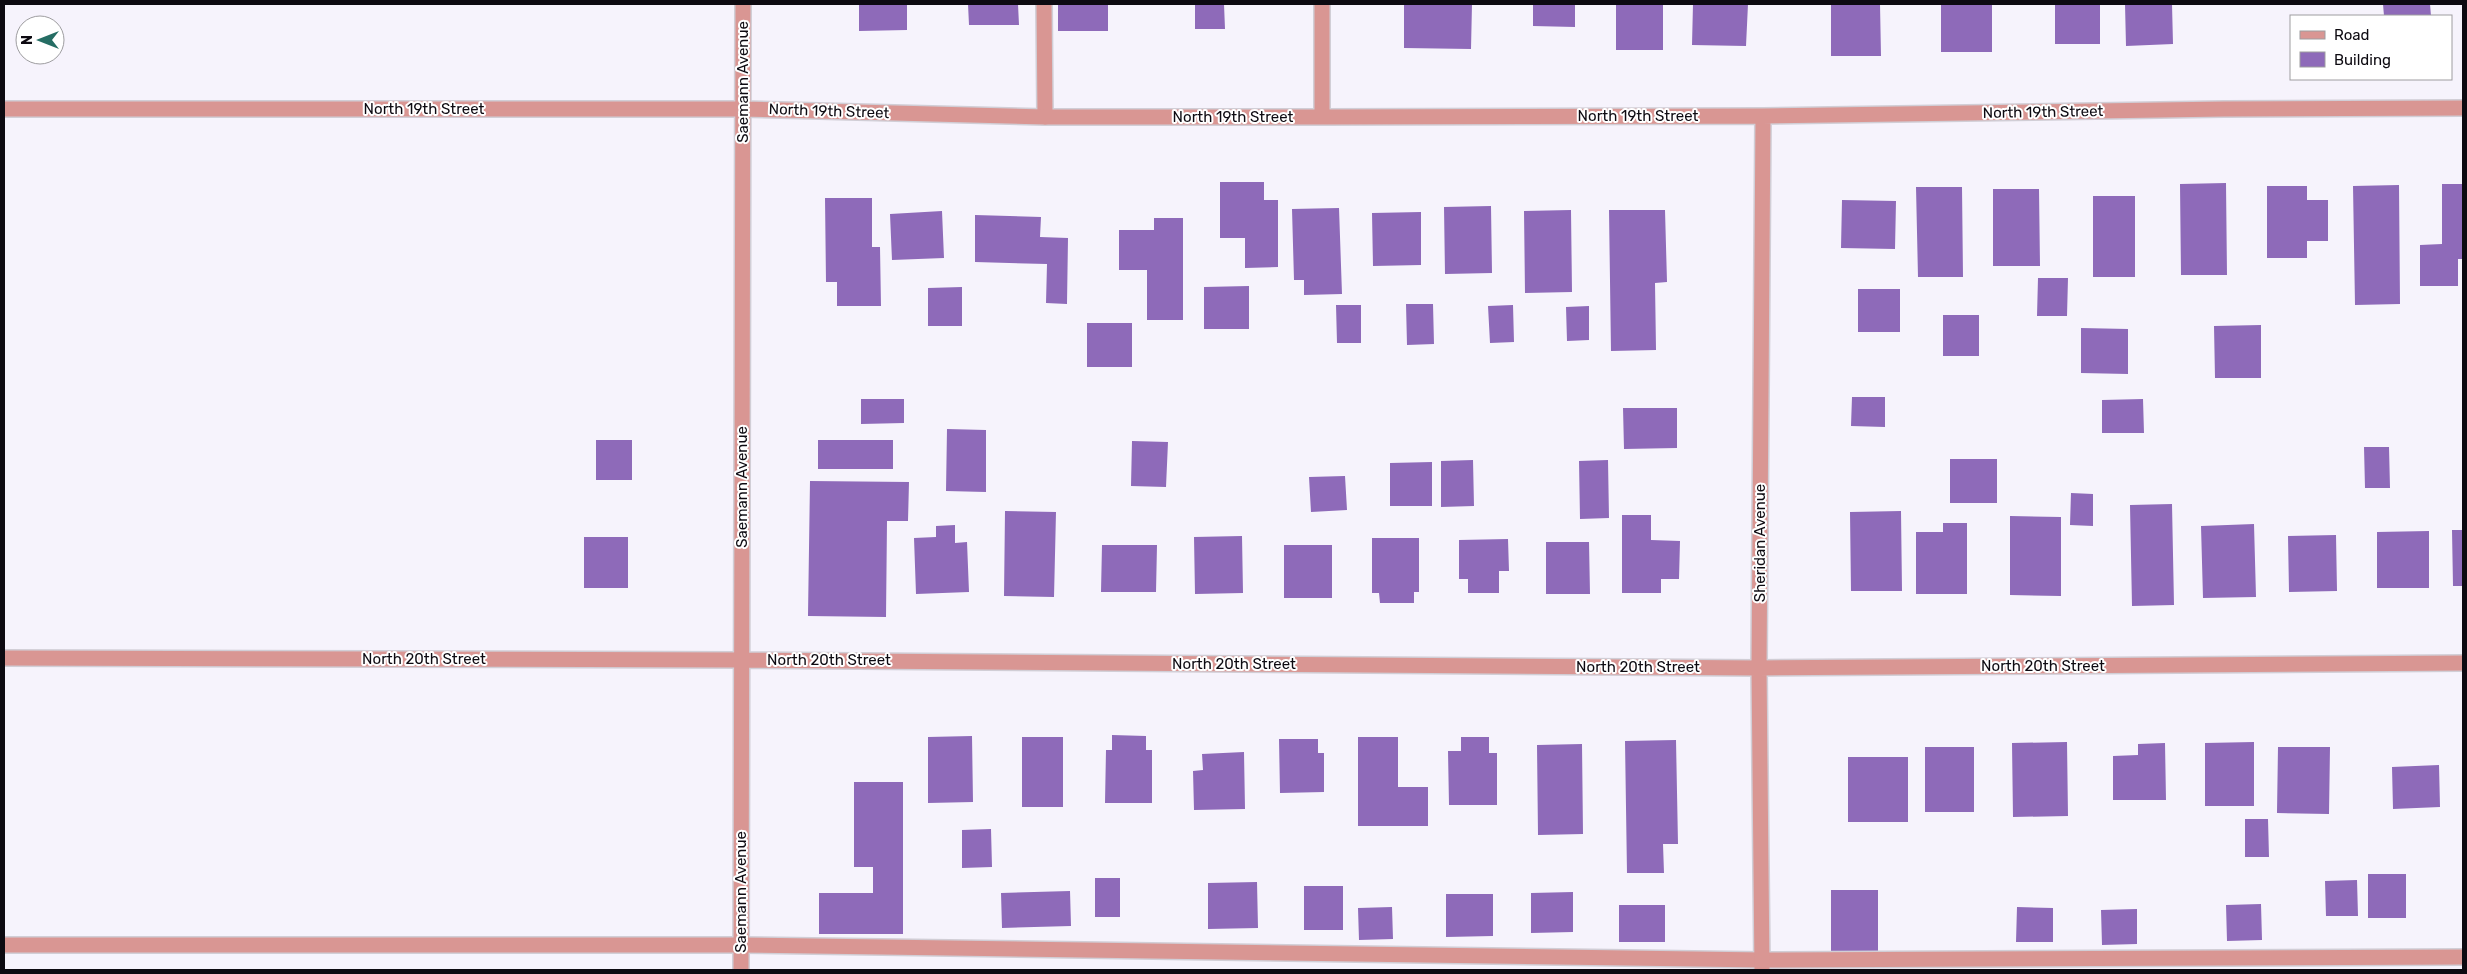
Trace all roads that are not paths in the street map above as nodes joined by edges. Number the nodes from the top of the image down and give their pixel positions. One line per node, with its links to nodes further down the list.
1 (743, 4): 6 (street, Saemann Avenue)
2 (1044, 4): 8 (street)
3 (1322, 4): 9 (street)
4 (2463, 108): 7 (street, North 19th Street)
5 (4, 109): 6 (street, North 19th Street)
6 (744, 109): 8 (street, North 19th Street); 11 (street, Saemann Avenue)
7 (1762, 116): 9 (street, North 19th Street); 13 (street, Sheridan Avenue)
8 (1045, 117): 9 (street, North 19th Street)
9 (1322, 117)
10 (4, 658): 11 (street, North 20th Street)
11 (742, 660): 13 (street, North 20th Street); 15 (street, Saemann Avenue)
12 (2463, 663): 13 (street, North 20th Street)
13 (1759, 668): 17 (street, Sheridan Avenue)
14 (4, 945): 15 (street)
15 (741, 945): 17 (street); 18 (street, Saemann Avenue)
16 (2463, 956): 17 (street)
17 (1762, 965)
18 (741, 970)

